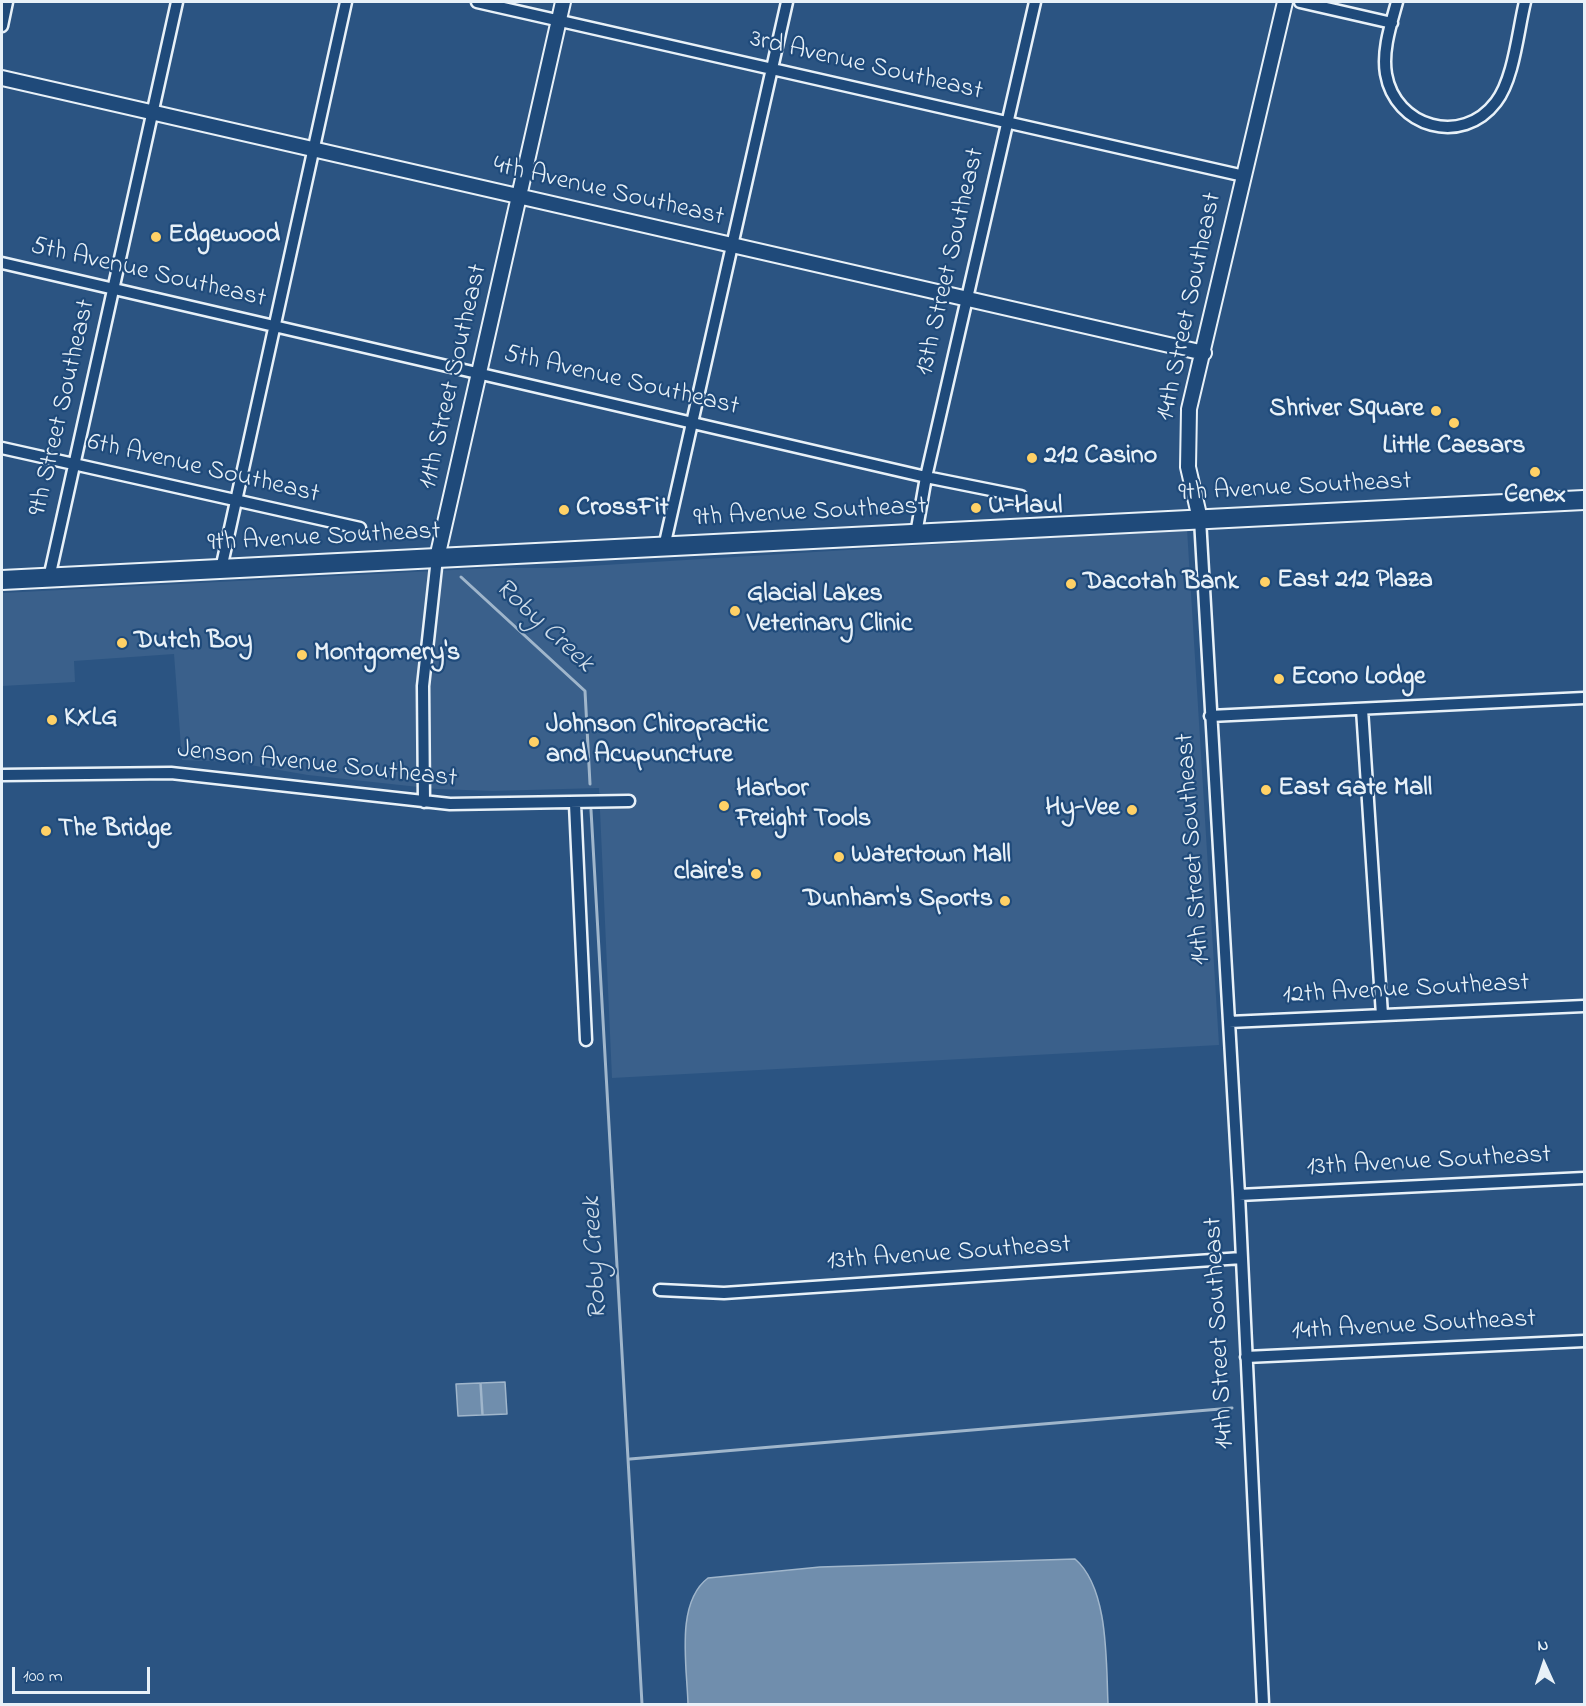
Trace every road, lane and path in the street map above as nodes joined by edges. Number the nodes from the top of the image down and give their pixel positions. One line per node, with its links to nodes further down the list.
1 (7, 2): 14 (street)
2 (177, 2): 17 (street, 9th Street Southeast)
3 (346, 2): 19 (street)
4 (477, 2): 12 (street, 3rd Avenue Southeast)
5 (563, 2): 12 (street, 11th Street Southeast)
6 (788, 2): 15 (street)
7 (1035, 2): 18 (street, 13th Street Southeast)
8 (1285, 2): 20 (street, 14th Street Southeast)
9 (1300, 2): 13 (street)
10 (1396, 2): 13 (street)
11 (1525, 2): 13 (street)
12 (559, 20): 15 (street, 3rd Avenue Southeast); 21 (street, 11th Street Southeast)
13 (1392, 23)
14 (2, 26)
15 (772, 68): 18 (street, 3rd Avenue Southeast); 22 (street)
16 (2, 78): 17 (street, 4th Avenue Southeast)
17 (153, 113): 19 (street, 4th Avenue Southeast); 24 (street, 9th Street Southeast)
18 (1008, 123): 20 (street, 3rd Avenue Southeast); 25 (street, 13th Street Southeast)
19 (313, 150): 21 (street, 4th Avenue Southeast); 26 (street)
20 (1244, 176): 27 (street, 14th Street Southeast)
21 (520, 198): 22 (street, 4th Avenue Southeast); 28 (street, 11th Street Southeast)
22 (731, 245): 25 (street, 4th Avenue Southeast); 29 (street)
23 (2, 263): 24 (street, 5th Avenue Southeast)
24 (113, 288): 26 (street, 5th Avenue Southeast); 31 (street, 9th Street Southeast)
25 (967, 299): 27 (street, 4th Avenue Southeast); 32 (street, 13th Street Southeast)
26 (274, 326): 28 (street, 5th Avenue Southeast); 35 (street)
27 (1204, 353): 36 (street, 14th Street Southeast)
28 (481, 373): 29 (street, 5th Avenue Southeast); 40 (street, 11th Street Southeast)
29 (692, 421): 32 (street, 5th Avenue Southeast); 39 (street)
30 (2, 448): 31 (street, 6th Avenue Southeast)
31 (74, 464): 35 (street, 6th Avenue Southeast); 42 (street, 9th Street Southeast)
32 (926, 477): 33 (street, 5th Avenue Southeast); 38 (street, 13th Street Southeast)
33 (1021, 496)
34 (1584, 500): 36 (main road, 9th Avenue Southeast)
35 (235, 502): 37 (street, 6th Avenue Southeast); 41 (street)
36 (1200, 519): 38 (main road, 9th Avenue Southeast); 46 (street, 14th Street Southeast)
37 (360, 528)
38 (916, 534): 39 (main road, 9th Avenue Southeast)
39 (664, 547): 40 (main road, 9th Avenue Southeast)
40 (437, 558): 41 (main road, 9th Avenue Southeast); 49 (street, 11th Street Southeast)
41 (221, 569): 42 (main road, 9th Avenue Southeast)
42 (49, 578): 43 (main road, 9th Avenue Southeast)
43 (2, 580)
44 (1584, 698): 45 (street)
45 (1362, 709): 46 (street); 52 (street)
46 (1210, 716): 53 (street, 14th Street Southeast)
47 (2, 776): 49 (street, Jenson Avenue Southeast)
48 (629, 801): 50 (street, Jenson Avenue Southeast)
49 (424, 802): 50 (street, Jenson Avenue Southeast)
50 (575, 804): 54 (street)
51 (1584, 1006): 52 (street, 12th Avenue Southeast)
52 (1382, 1015): 53 (street, 12th Avenue Southeast)
53 (1229, 1022): 56 (street, 14th Street Southeast)
54 (586, 1040)
55 (1584, 1178): 56 (street, 13th Avenue Southeast)
56 (1239, 1195): 57 (street, 14th Street Southeast)
57 (1242, 1258): 58 (street, 13th Avenue Southeast); 60 (street, 14th Street Southeast)
58 (660, 1290)
59 (1584, 1341): 60 (street, 14th Avenue Southeast)
60 (1246, 1357): 61 (street, 14th Street Southeast)
61 (1263, 1704)

